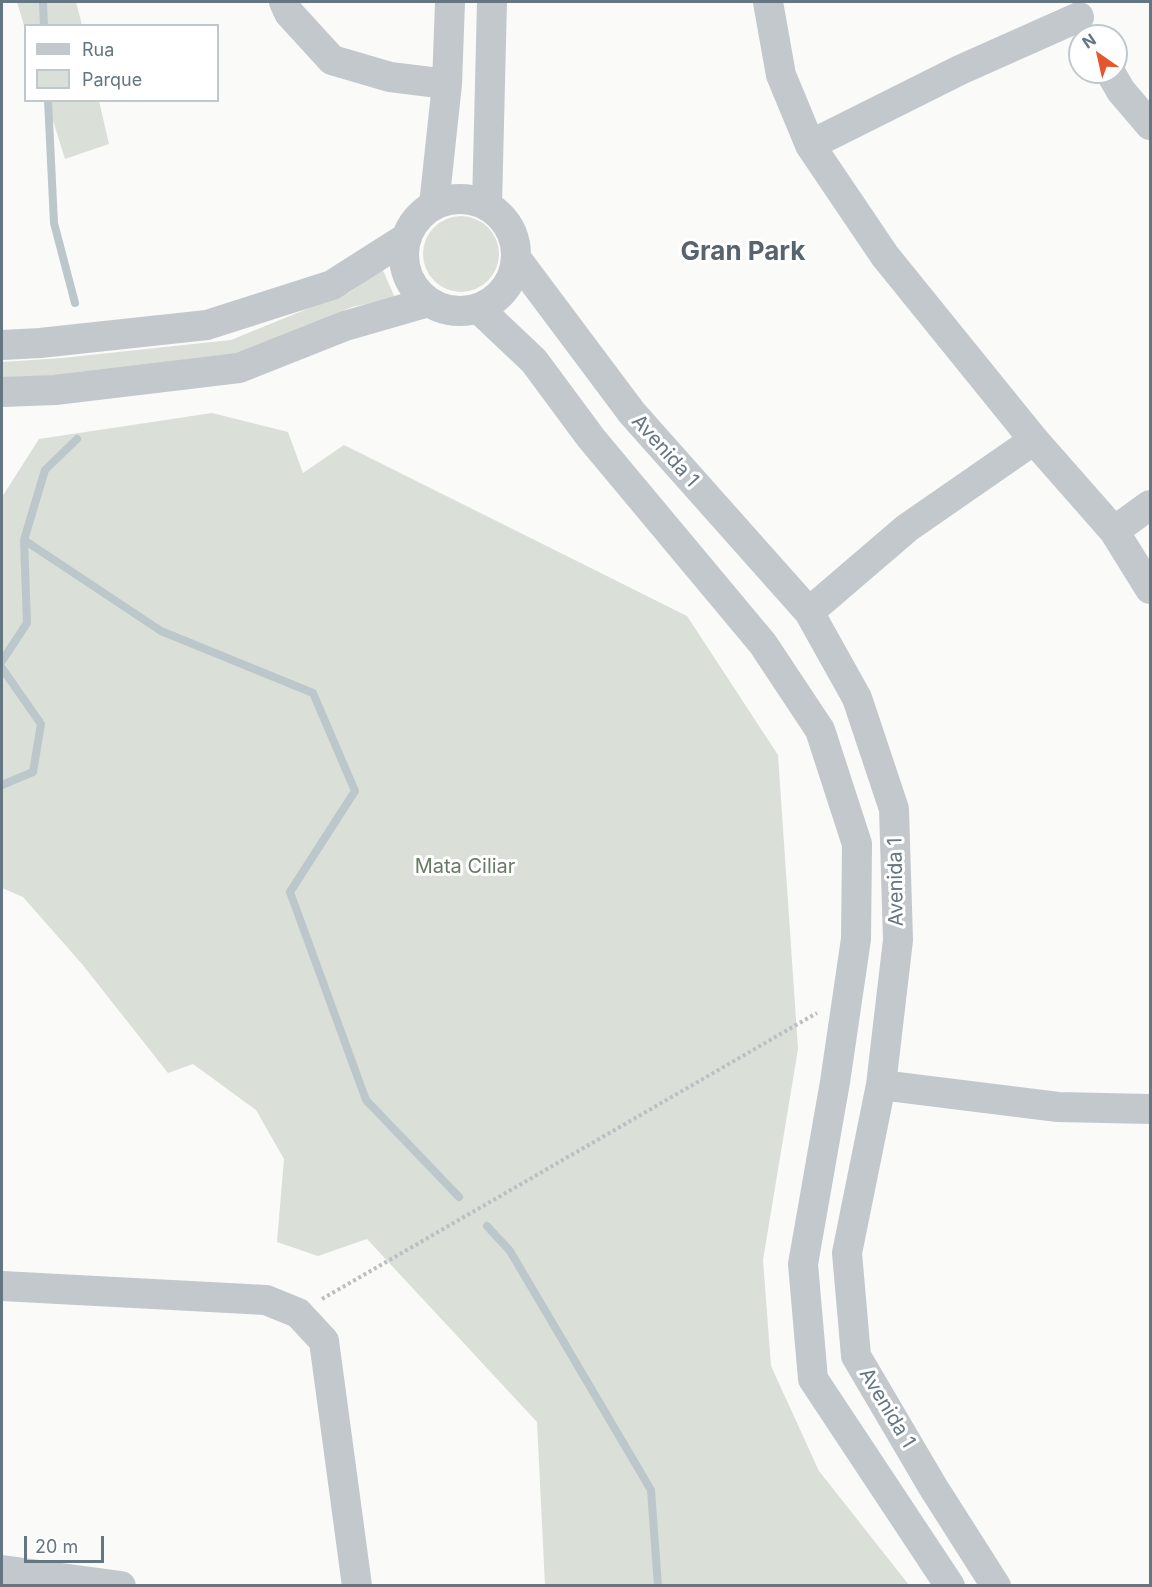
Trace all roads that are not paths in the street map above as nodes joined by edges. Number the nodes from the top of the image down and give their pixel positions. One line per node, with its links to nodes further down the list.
1 (284, 2): 6 (street)
2 (450, 2): 6 (street)
3 (492, 2): 11 (street)
4 (768, 2): 9 (street)
5 (1082, 18): 9 (street)
6 (447, 84): 10 (street)
7 (1117, 84): 8 (street)
8 (1150, 125)
9 (810, 145): 18 (street)
10 (434, 205): 11 (street); 12 (street)
11 (486, 206): 13 (street)
12 (406, 238): 14 (street); 16 (street)
13 (516, 258): 15 (street); 22 (street, Avenida 1)
14 (428, 302): 15 (street); 17 (street)
15 (478, 308): 29 (street, Avenida 1)
16 (2, 345)
17 (2, 392)
18 (1034, 440): 20 (street); 22 (street)
19 (1150, 505): 20 (street)
20 (1114, 531): 21 (street)
21 (1150, 589)
22 (809, 612): 23 (street, Avenida 1)
23 (881, 1085): 24 (street); 30 (street, Avenida 1)
24 (1150, 1109)
25 (2, 1286): 28 (street)
26 (2, 1570): 27 (street)
27 (121, 1586)
28 (357, 1586)
29 (950, 1586)
30 (996, 1586)

